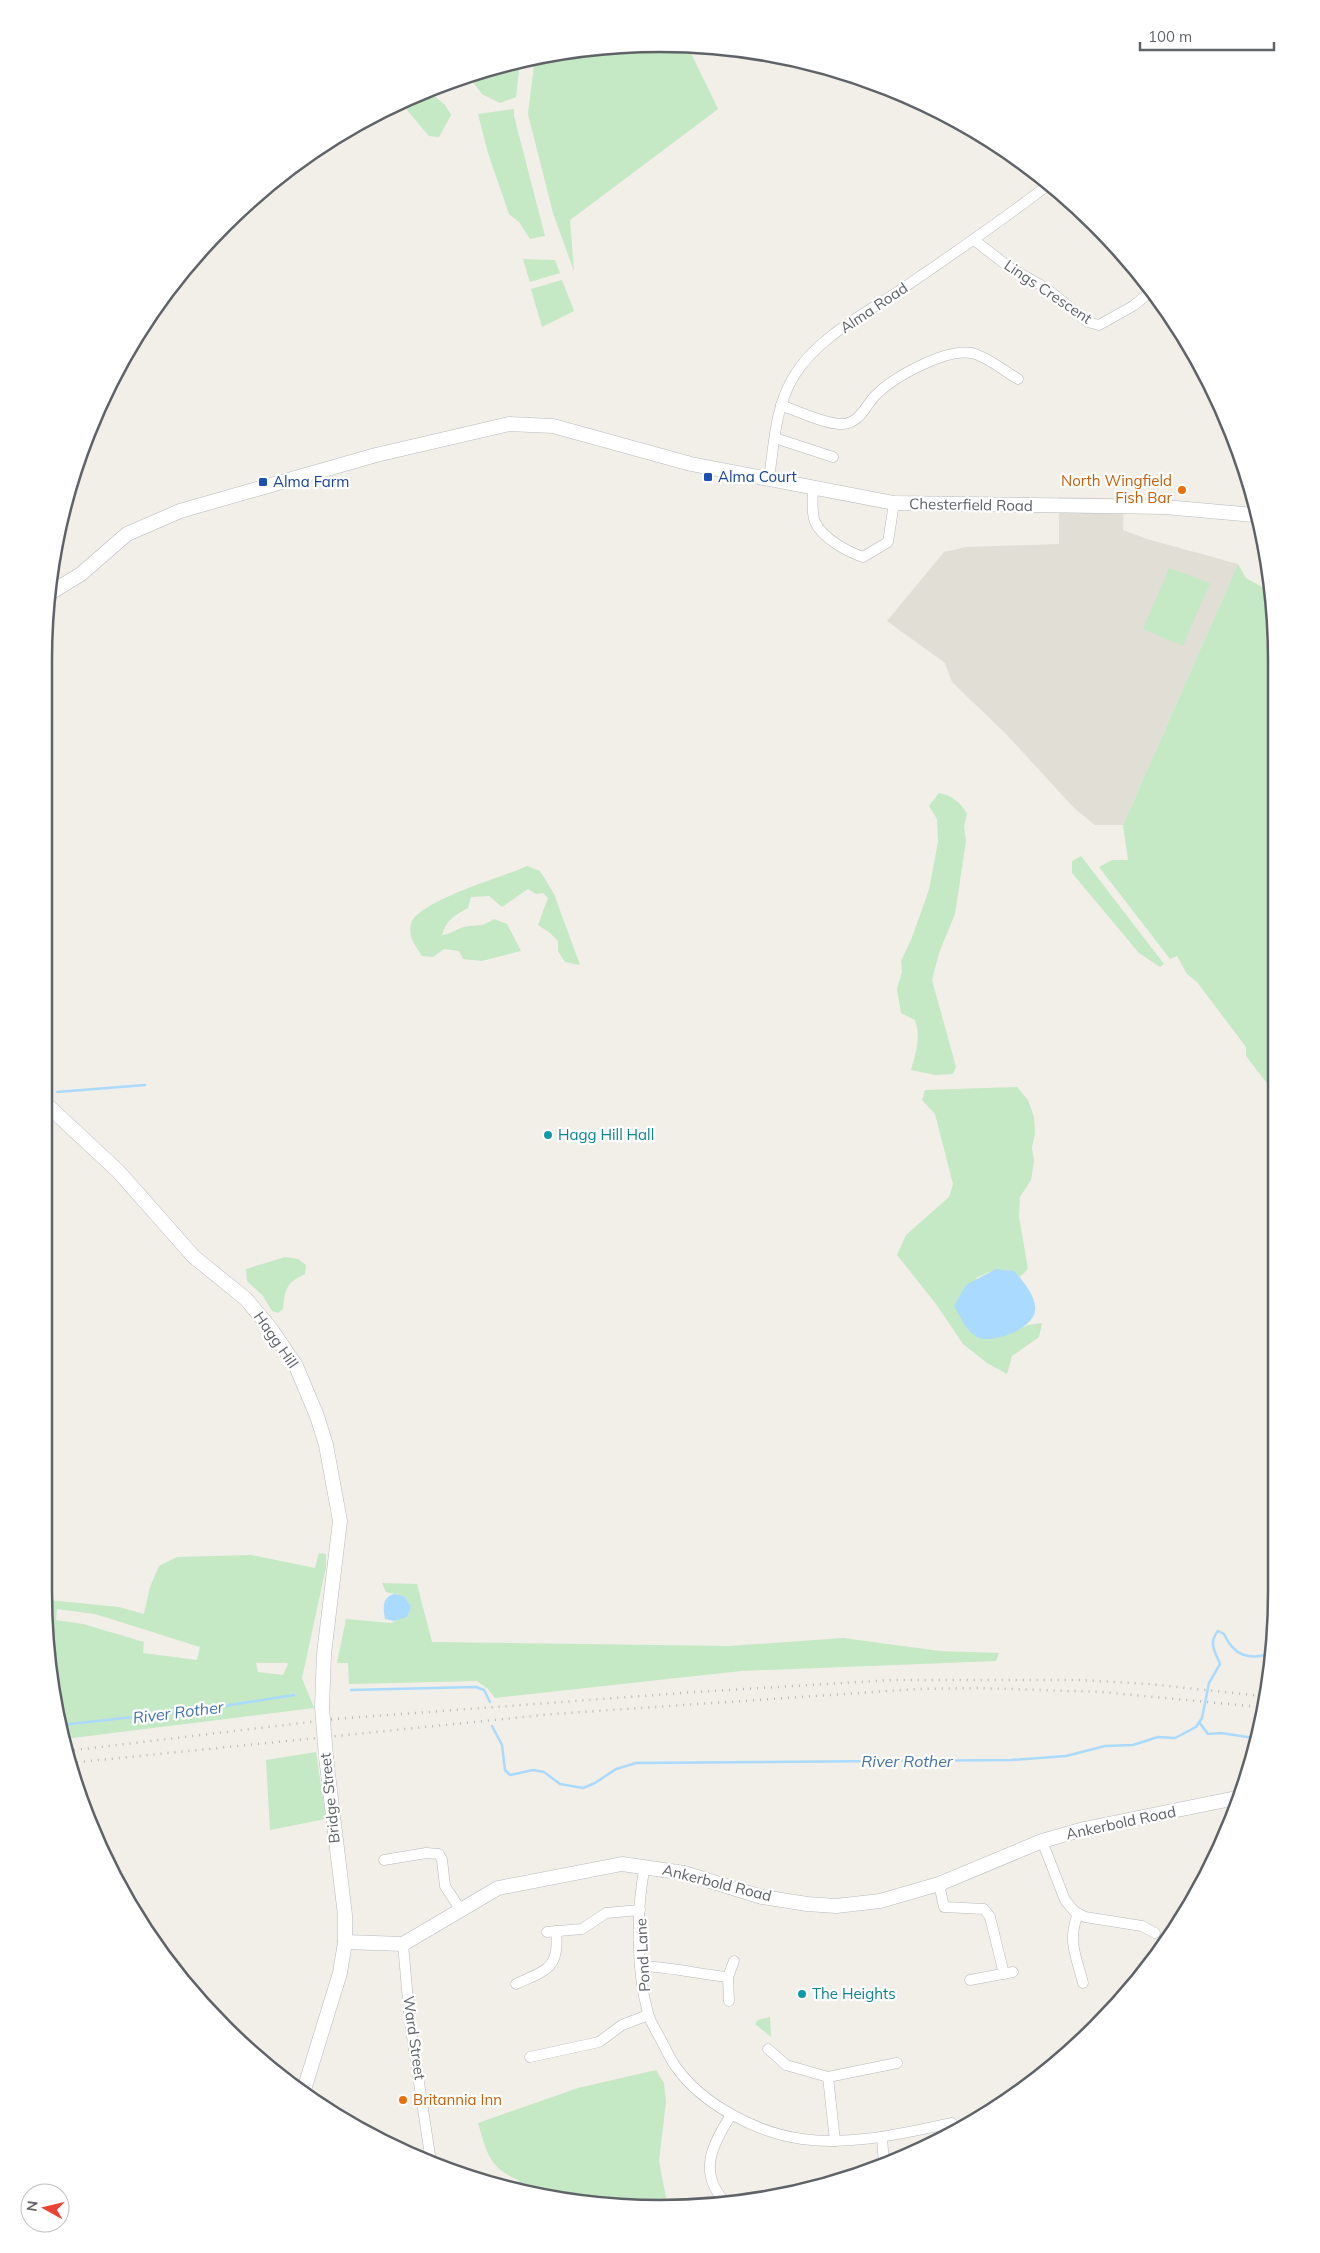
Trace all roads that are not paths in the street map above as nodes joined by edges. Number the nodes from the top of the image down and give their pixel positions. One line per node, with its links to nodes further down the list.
1 (1043, 189): 2 (street, Alma Road)
2 (974, 240): 3 (street, Lings Crescent); 5 (street, Alma Road)
3 (1146, 295)
4 (1018, 379): 5 (street)
5 (781, 405): 6 (street, Alma Road)
6 (775, 438): 7 (street); 8 (street, Alma Road)
7 (832, 457)
8 (768, 479): 9 (street, Chesterfield Road); 12 (street, Chesterfield Road)
9 (813, 486): 10 (street, Chesterfield Road); 10 (street)
10 (894, 503): 11 (street, Chesterfield Road)
11 (1249, 511)
12 (57, 589)
13 (52, 1110): 14 (street, Hagg Hill)
14 (324, 1654): 24 (street, Bridge Street, bridge)
15 (1231, 1799): 16 (street, Ankerbold Road)
16 (1042, 1841): 19 (street, Ankerbold Road); 22 (street)
17 (384, 1860): 20 (street)
18 (645, 1866): 19 (street, Ankerbold Road); 20 (street, Ankerbold Road); 21 (street, Pond Lane)
19 (939, 1884): 29 (street)
20 (460, 1909): 25 (street, Ankerbold Road)
21 (640, 1910): 27 (street, Pond Lane); 31 (street)
22 (1078, 1914): 23 (street); 30 (street)
23 (1155, 1933)
24 (345, 1942): 25 (street); 38 (street, Bridge Street)
25 (402, 1944): 43 (street, Ward Street)
26 (734, 1961): 28 (street)
27 (640, 1966): 28 (street); 33 (street, Pond Lane)
28 (728, 1978): 32 (street)
29 (970, 1980)
30 (1083, 1983)
31 (516, 1984)
32 (728, 2001)
33 (648, 2015): 35 (street); 39 (street, Pond Lane)
34 (768, 2049): 37 (street)
35 (530, 2057)
36 (897, 2063): 37 (street)
37 (828, 2077): 42 (street)
38 (305, 2086)
39 (731, 2115): 42 (street, Pond Lane); 45 (street)
40 (952, 2123): 41 (street, Pond Lane)
41 (882, 2137): 42 (street, Pond Lane); 44 (street)
42 (836, 2141)
43 (430, 2155)
44 (883, 2157)
45 (721, 2197)

